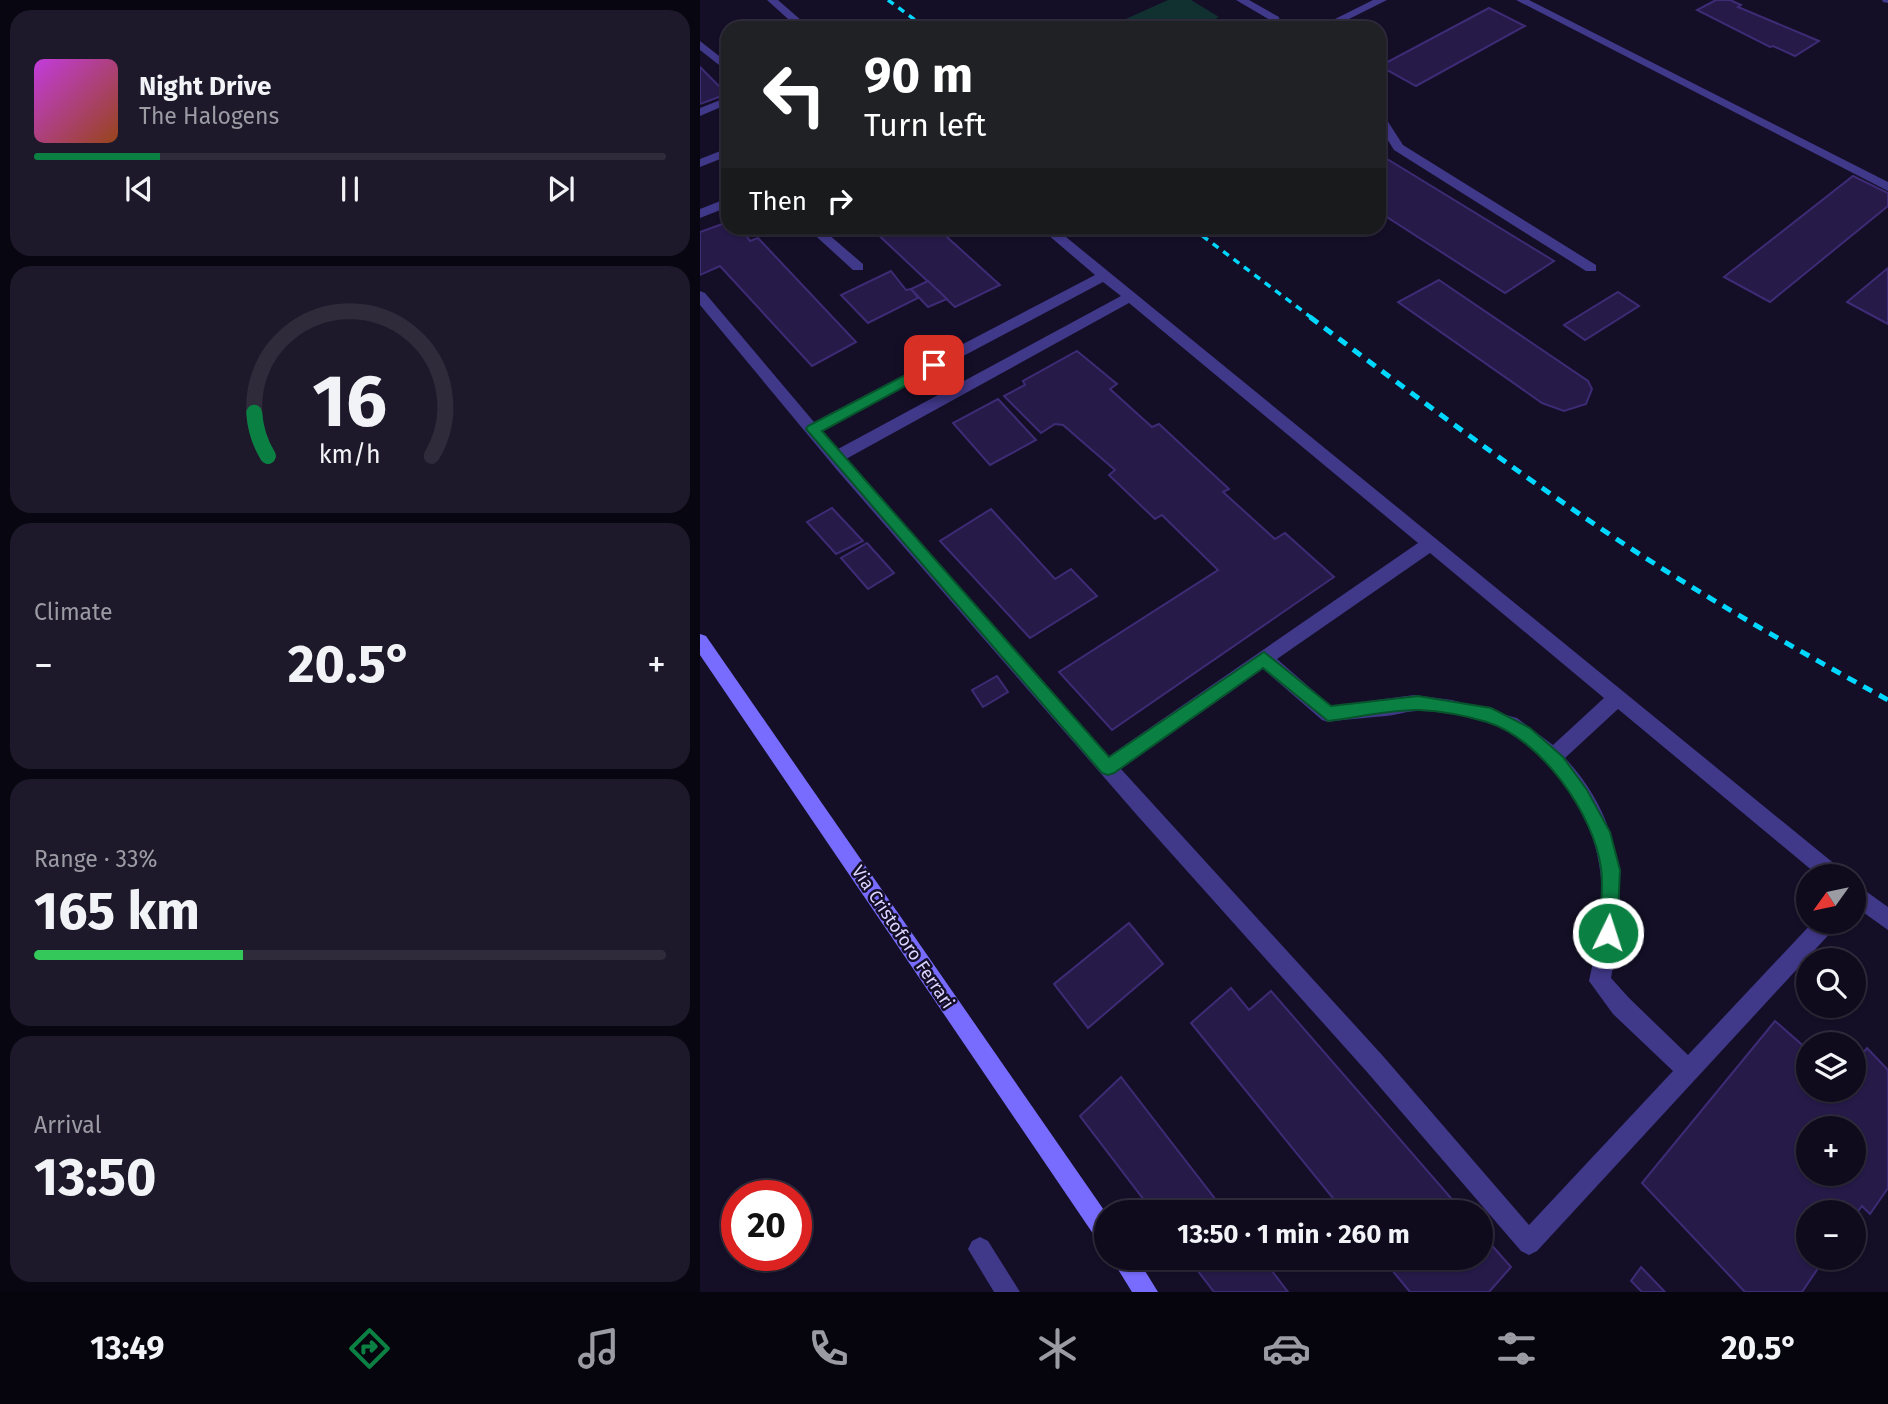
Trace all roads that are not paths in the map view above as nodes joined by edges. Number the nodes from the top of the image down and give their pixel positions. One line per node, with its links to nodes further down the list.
1 (772, 0): 5 (street)
2 (1241, 0): 6 (street)
3 (1381, 0): 7 (street)
4 (1521, 0): 15 (street)
5 (798, 21)
6 (1275, 21)
7 (1337, 21)
8 (700, 44): 9 (street)
9 (721, 63)
10 (721, 103): 11 (street)
11 (700, 112)
12 (1386, 128): 21 (street)
13 (721, 155): 14 (street)
14 (700, 163)
15 (1888, 187)
16 (721, 205): 17 (street)
17 (700, 214)
18 (822, 235): 20 (street)
19 (1056, 235): 22 (street)
20 (858, 267)
21 (1591, 268)
22 (1105, 275): 24 (street); 25 (street)
23 (700, 296): 25 (street)
24 (1131, 296): 26 (street); 27 (street)
25 (813, 429): 26 (street)
26 (836, 457): 32 (street)
27 (1431, 543): 29 (street); 30 (street)
28 (700, 641): 38 (main road, Via Cristoforo Ferrari)
29 (1264, 659): 31 (street); 32 (street)
30 (1618, 697): 31 (street); 33 (street)
31 (1552, 758): 37 (street)
32 (1108, 767): 37 (street)
33 (1819, 864)
34 (1866, 903): 35 (street)
35 (1888, 920)
36 (1816, 934): 37 (street)
37 (1689, 1071)
38 (1094, 1216)
39 (980, 1249): 41 (street)
40 (1131, 1270): 42 (main road)
41 (1008, 1292)
42 (1146, 1292)

